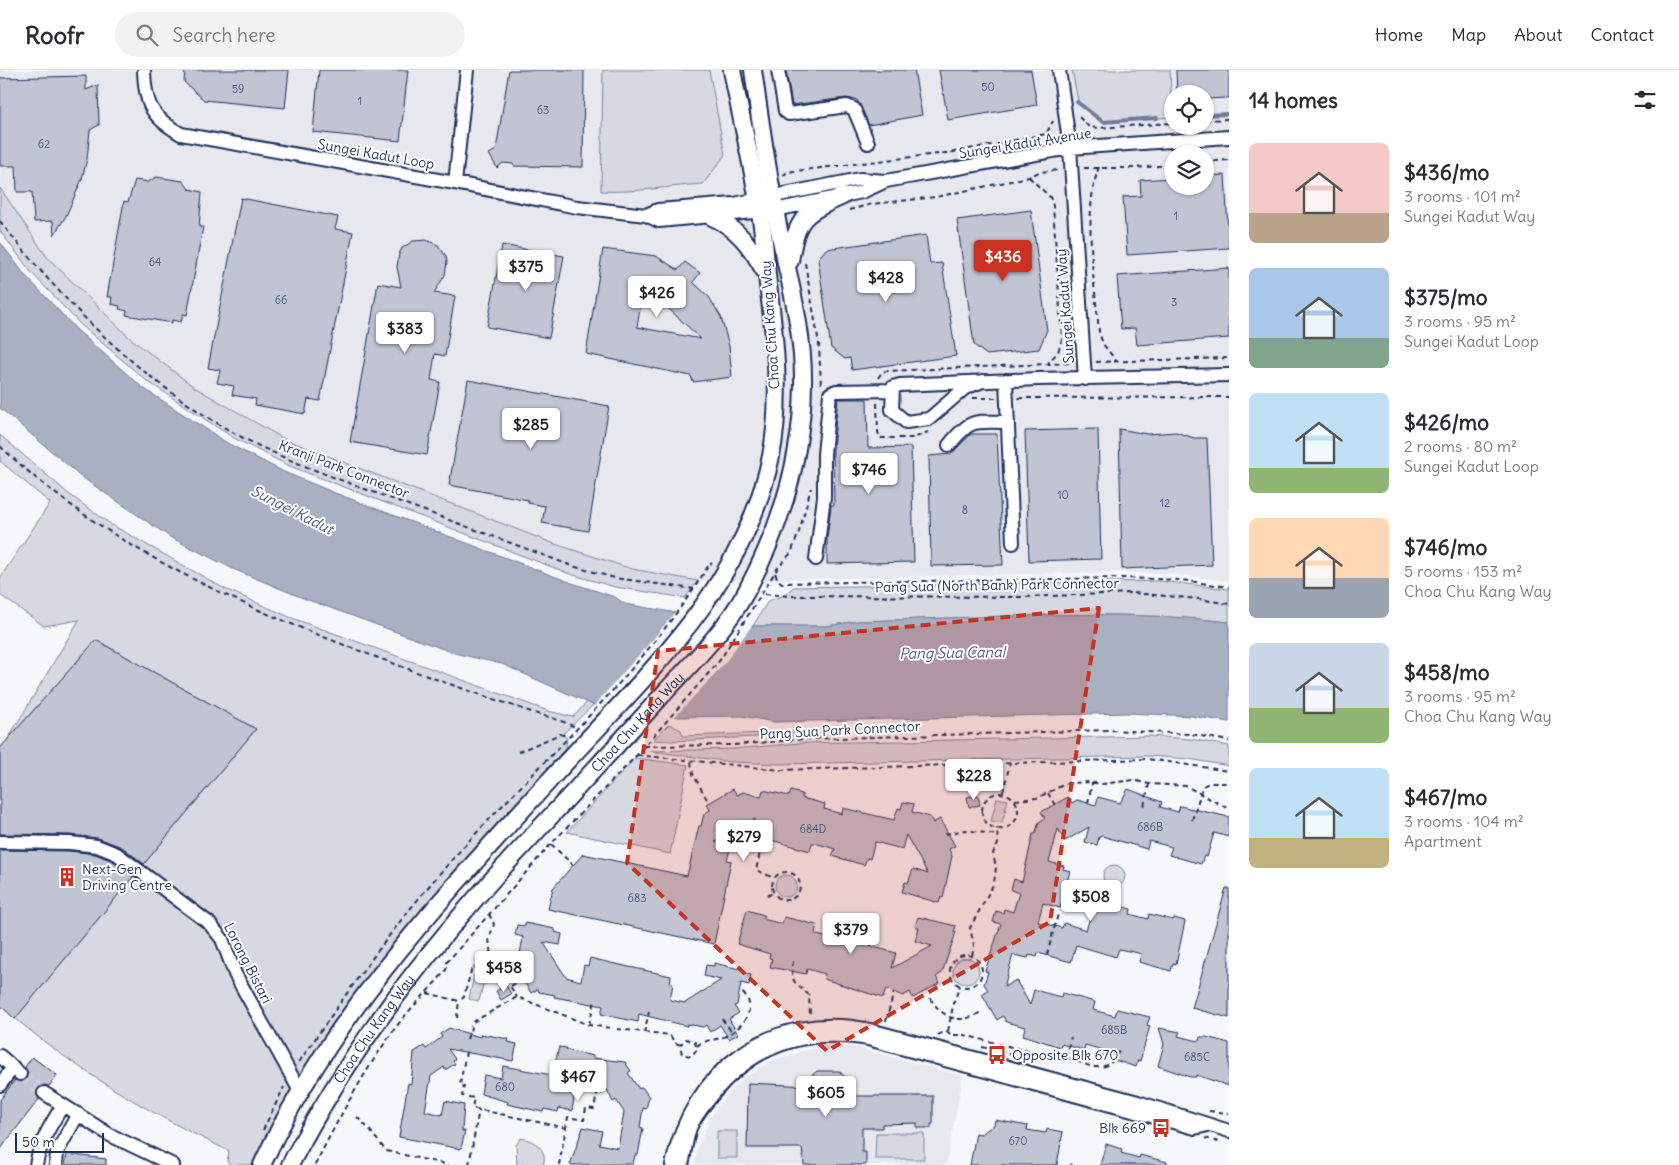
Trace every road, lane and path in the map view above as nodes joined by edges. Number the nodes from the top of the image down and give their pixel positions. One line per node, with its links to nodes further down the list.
1 (144, 70): 23 (street, Sungei Kadut Loop)
2 (467, 70): 23 (street)
3 (732, 70): 25 (main road)
4 (753, 70): 25 (main road)
5 (778, 70): 13 (street)
6 (1059, 70): 14 (street, Sungei Kadut Way)
7 (1229, 119): 8 (path)
8 (1214, 120)
9 (1083, 123): 10 (path)
10 (1164, 124)
11 (1052, 127): 21 (path)
12 (1229, 137): 14 (street, Sungei Kadut Avenue)
13 (868, 143)
14 (1070, 148): 19 (street, Sungei Kadut Way); 22 (street, Sungei Kadut Avenue)
15 (1229, 160): 16 (path)
16 (1214, 161)
17 (1164, 166): 18 (path)
18 (1099, 167): 19 (path); 32 (path)
19 (1071, 168): 20 (path); 33 (street, Sungei Kadut Way)
20 (1029, 177): 24 (path); 34 (path)
21 (779, 179)
22 (886, 181): 24 (street, Sungei Kadut Avenue); 25 (street, Sungei Kadut Avenue)
23 (455, 183): 26 (street, Sungei Kadut Loop)
24 (844, 203): 25 (street, Sungei Kadut Avenue); 29 (main road)
25 (766, 205): 26 (street, Sungei Kadut Loop); 27 (street, Sungei Kadut Loop); 29 (main road, Choa Chu Kang Way); 30 (main road, Choa Chu Kang Way)
26 (646, 215): 27 (street, Sungei Kadut Loop)
27 (712, 218): 30 (main road)
28 (0, 221): 54 (path, Kranji Park Connector)
29 (789, 268): 86 (main road, Choa Chu Kang Way)
30 (767, 276): 58 (main road, Choa Chu Kang Way)
31 (1229, 358): 32 (path)
32 (1117, 362): 33 (path)
33 (1084, 363): 34 (path); 36 (street, Sungei Kadut Way)
34 (1047, 364): 39 (path)
35 (1229, 375): 36 (street, Sungei Kadut Way)
36 (1085, 379): 37 (street)
37 (1006, 380): 38 (street); 42 (street)
38 (982, 381): 40 (street); 40 (street)
39 (877, 390): 40 (street); 45 (path); 49 (street)
40 (892, 390)
41 (1229, 397): 42 (path)
42 (1007, 398): 43 (path); 44 (street)
43 (969, 399)
44 (1008, 422): 46 (street); 48 (street)
45 (934, 427)
46 (949, 445)
47 (0, 446): 58 (path)
48 (1013, 543)
49 (816, 559)
50 (710, 563): 54 (path)
51 (777, 569): 52 (path)
52 (775, 572): 53 (path); 55 (path)
53 (1229, 587)
54 (694, 589): 57 (path)
55 (764, 594): 56 (path, Pang Sua (North Bank) Park Connector); 61 (path)
56 (1229, 604)
57 (580, 723)
58 (592, 732): 88 (main road, Choa Chu Kang Way)
59 (568, 736): 62 (path)
60 (1229, 741): 61 (path, Pang Sua Park Connector)
61 (644, 746): 63 (path)
62 (518, 752)
63 (637, 755): 64 (path); 85 (path)
64 (691, 762): 65 (path); 74 (path)
65 (1010, 763): 66 (path); 71 (path)
66 (1229, 771)
67 (1092, 784): 68 (path); 72 (path); 75 (path)
68 (1149, 784): 70 (path); 76 (path)
69 (1229, 784): 70 (path)
70 (1199, 792): 78 (path); 79 (path)
71 (1002, 793): 73 (path); 80 (path)
72 (1048, 793): 73 (path); 77 (path)
73 (1014, 800): 80 (path)
74 (709, 803)
75 (1088, 803)
76 (1144, 806)
77 (1056, 807)
78 (1229, 809)
79 (1192, 820)
80 (997, 828): 82 (path)
81 (945, 834): 82 (path)
82 (998, 835): 95 (path)
83 (762, 837): 89 (path)
84 (0, 842): 132 (street, Lorong Bistari)
85 (551, 844): 87 (path); 92 (path)
86 (509, 861): 88 (main road); 147 (main road, Choa Chu Kang Way)
87 (573, 865)
88 (464, 873): 132 (main road, Choa Chu Kang Way)
89 (774, 878): 90 (path); 90 (path)
90 (773, 893): 91 (path)
91 (767, 896)
92 (489, 914): 97 (path); 103 (path)
93 (1058, 914): 94 (path)
94 (1046, 955)
95 (972, 956): 99 (path); 99 (path)
96 (793, 960): 110 (path)
97 (501, 972): 100 (path); 106 (path)
98 (525, 977): 100 (path)
99 (960, 986): 113 (path)
100 (510, 987): 104 (path)
101 (740, 990): 120 (path)
102 (894, 992): 114 (path)
103 (427, 993): 106 (path); 148 (path)
104 (517, 997): 115 (path); 123 (path)
105 (930, 998): 113 (path)
106 (459, 1000): 111 (path)
107 (595, 1000): 115 (path)
108 (649, 1012): 119 (path)
109 (981, 1012): 113 (path)
110 (810, 1017)
111 (457, 1018)
112 (722, 1019): 120 (path)
113 (952, 1019): 118 (path)
114 (885, 1024)
115 (589, 1025): 116 (path)
116 (611, 1028)
117 (617, 1029): 119 (path)
118 (948, 1031): 122 (path); 129 (path)
119 (644, 1032): 124 (path)
120 (732, 1032): 125 (path)
121 (1072, 1037): 129 (path)
122 (937, 1038)
123 (467, 1039)
124 (680, 1045): 125 (path); 125 (path)
125 (697, 1046)
126 (1120, 1050): 129 (path)
127 (466, 1052): 135 (path)
128 (0, 1056): 131 (street)
129 (1066, 1057)
130 (600, 1078): 139 (path)
131 (0, 1085)
132 (300, 1091): 146 (main road, Choa Chu Kang Way)
133 (44, 1093): 134 (street)
134 (63, 1105): 136 (street); 143 (street)
135 (479, 1109): 139 (path); 150 (path)
136 (78, 1114): 144 (street); 145 (street)
137 (357, 1117): 149 (path)
138 (1208, 1125): 140 (street); 152 (street); 153 (street)
139 (566, 1128): 151 (path)
140 (1229, 1131)
141 (1201, 1138): 142 (path)
142 (1229, 1144)
143 (36, 1165)
144 (56, 1165)
145 (173, 1165)
146 (262, 1165)
147 (290, 1165)
148 (315, 1165)
149 (449, 1165)
150 (469, 1165)
151 (559, 1165)
152 (672, 1165)
153 (682, 1165)

